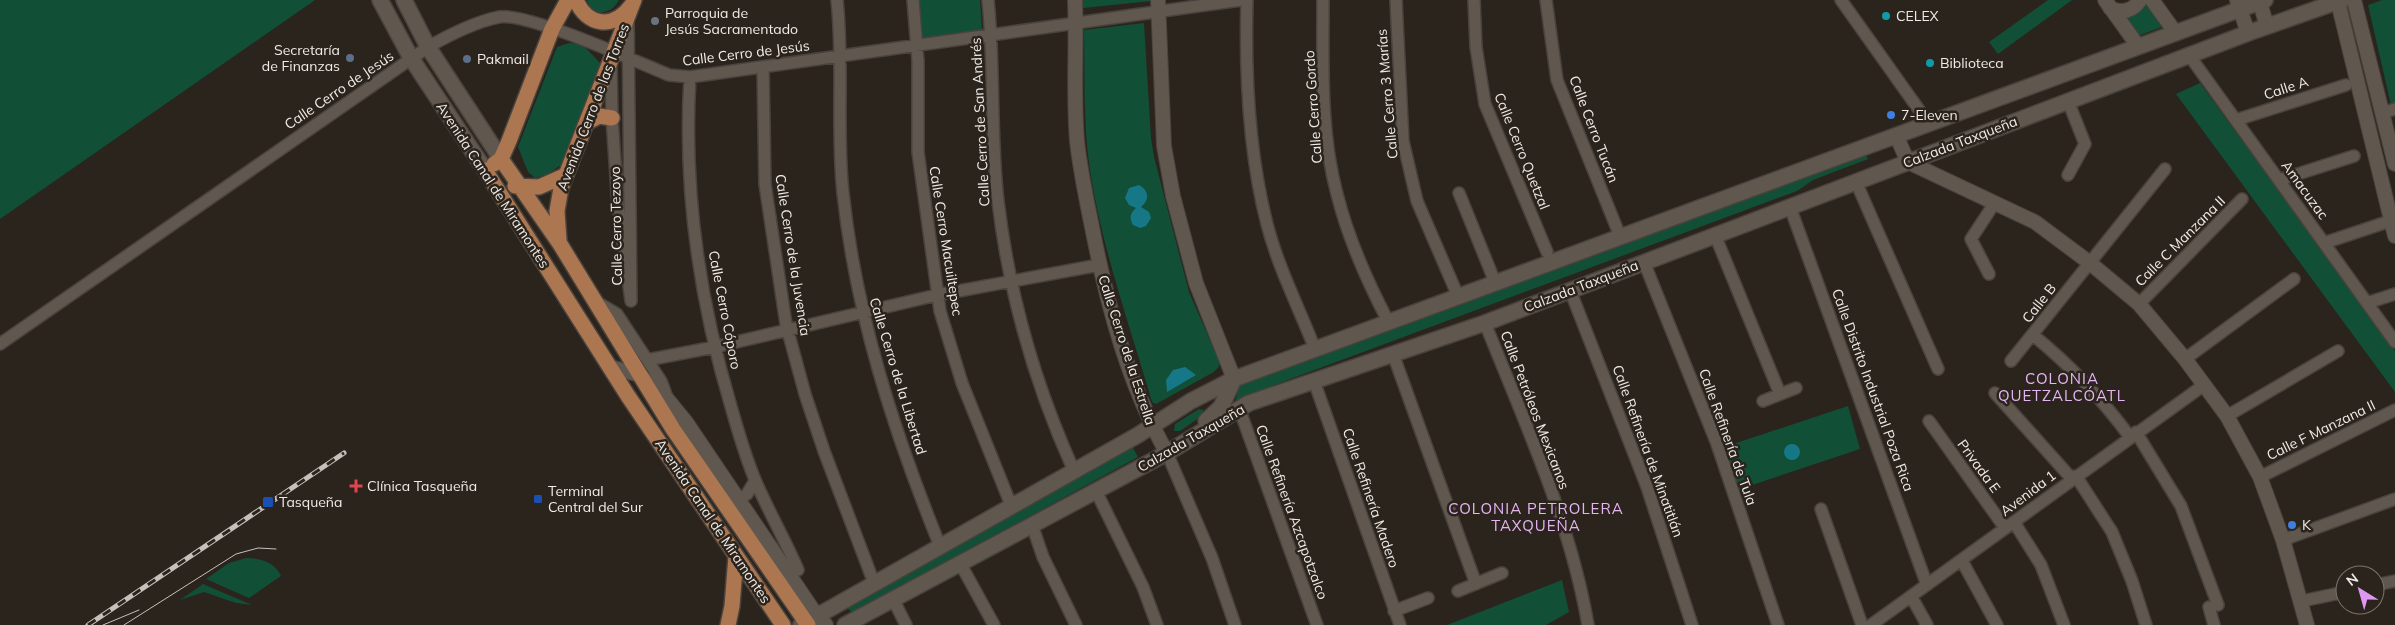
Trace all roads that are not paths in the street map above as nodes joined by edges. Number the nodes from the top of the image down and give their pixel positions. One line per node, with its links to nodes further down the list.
1 (380, 0): 38 (main road, Avenida Canal de Miramontes)
2 (404, 0): 34 (main road, Avenida Canal de Miramontes)
3 (559, 0): 28 (street)
4 (568, 0): 28 (main road)
5 (576, 0): 20 (main road)
6 (837, 0): 37 (street, Calle Cerro de la Libertad)
7 (913, 0): 32 (street, Calle Cerro Macuiltepec)
8 (988, 0): 31 (street, Calle Cerro de San Andrés)
9 (1075, 0): 26 (street, Calle Cerro de la Estrella)
10 (1241, 0): 25 (street, Calle Cerro de Jesús)
11 (1246, 0): 93 (street)
12 (1323, 0): 86 (street, Calle Cerro Gordo)
13 (1396, 0): 81 (street, Calle Cerro 3 Marías)
14 (1474, 0): 70 (street, Calle Cerro Quetzal)
15 (1546, 0): 66 (street, Calle Cerro Tucán)
16 (1841, 0): 47 (street)
17 (2140, 0): 23 (street)
18 (2152, 0): 29 (street)
19 (2354, 0): 43 (street)
20 (632, 1): 36 (main road, Avenida Cerro de las Torres); 44 (street, Calle Cerro Tezoyo)
21 (2261, 1): 24 (main road, Calzada Taxqueña); 27 (street)
22 (2340, 1): 27 (main road, Calzada Taxqueña); 67 (street)
23 (2107, 4): 33 (street)
24 (2239, 4): 29 (main road, Calzada Taxqueña); 30 (street)
25 (1158, 5): 26 (street, Calle Cerro de Jesús); 102 (street)
26 (1076, 22): 31 (street, Calle Cerro de Jesús); 73 (street, Calle Cerro de la Estrella)
27 (2267, 26): 30 (main road, Calzada Taxqueña)
28 (552, 29): 34 (street, Calle Cerro de Jesús); 36 (street, Calle Cerro de Jesús); 50 (main road)
29 (2175, 32): 33 (main road, Calzada Taxqueña)
30 (2248, 33): 35 (main road, Calzada Taxqueña)
31 (991, 35): 32 (street, Calle Cerro de Jesús); 76 (street, Calle Cerro de San Andrés)
32 (918, 46): 37 (street, Calle Cerro de Jesús); 80 (street, Calle Cerro Macuiltepec)
33 (2138, 46): 47 (main road, Calzada Taxqueña)
34 (428, 47): 38 (street, Calle Cerro de Jesús); 50 (main road, Avenida Canal de Miramontes)
35 (2189, 55): 42 (main road, Calzada Taxqueña); 45 (street, Amacuzac)
36 (613, 57): 40 (street, Calle Cerro de Jesús); 44 (street, Calle Cerro Tezoyo); 46 (main road, Avenida Cerro de las Torres)
37 (840, 57): 39 (street, Calle Cerro de Jesús); 85 (street, Calle Cerro de la Libertad)
38 (411, 58): 54 (main road, Avenida Canal de Miramontes); 91 (street, Calle Cerro de Jesús)
39 (763, 67): 40 (street, Calle Cerro de Jesús); 88 (street, Calle Cerro de la Juvencia)
40 (690, 77): 92 (street, Calle Cerro Cóporo)
41 (2346, 85): 45 (street, Calle A)
42 (2068, 101): 51 (main road, Calzada Taxqueña); 56 (street)
43 (2389, 111): 52 (street)
44 (612, 118): 46 (main road)
45 (2236, 120): 57 (street, Amacuzac)
46 (588, 122): 55 (main road, Avenida Cerro de las Torres)
47 (1925, 124): 48 (main road, Calzada Taxqueña)
48 (1896, 135): 51 (street); 66 (main road, Calzada Taxqueña)
49 (2354, 156): 57 (street)
50 (501, 158): 54 (main road); 59 (main road, Avenida Canal de Miramontes)
51 (1908, 162): 58 (main road, Calzada Taxqueña); 62 (street)
52 (2395, 164)
53 (2165, 169): 72 (street, Calle B)
54 (485, 170): 59 (main road); 99 (main road, Avenida Canal de Miramontes)
55 (566, 174): 59 (main road); 69 (main road, Avenida Cerro de las Torres)
56 (2068, 175)
57 (2279, 180): 68 (street, Amacuzac)
58 (1856, 182): 63 (main road, Calzada Taxqueña); 100 (street)
59 (522, 188): 69 (main road, Avenida Canal de Miramontes)
60 (1459, 193): 77 (street)
61 (2242, 199): 84 (street, Calle C Manzana II)
62 (1994, 204): 72 (street); 74 (street)
63 (1790, 207): 65 (main road, Calzada Taxqueña); 141 (street, Calle Distrito Industrial Poza Rica)
64 (2384, 223): 68 (street)
65 (1715, 235): 71 (main road, Calzada Taxqueña); 107 (street)
66 (1620, 236): 77 (main road, Calzada Taxqueña)
67 (2395, 236)
68 (2324, 242): 83 (street, Amacuzac)
69 (560, 244): 82 (main road, Avenida Canal de Miramontes)
70 (1547, 252)
71 (1644, 262): 78 (main road, Calzada Taxqueña); 162 (street, Calle Refinería de Tula)
72 (2090, 263): 84 (street); 89 (street, Calle B)
73 (1099, 265): 76 (street); 114 (street, Calle Cerro de la Estrella)
74 (1989, 274)
75 (2294, 279): 96 (street)
76 (1012, 282): 80 (street); 119 (street, Calle Cerro de San Andrés)
77 (1495, 282): 81 (main road, Calzada Taxqueña)
78 (1570, 290): 87 (main road, Calzada Taxqueña); 161 (street, Calle Refinería de Minatitlán)
79 (2395, 294): 83 (street)
80 (937, 295): 85 (street); 126 (street, Calle Cerro Macuiltepec)
81 (1458, 296): 86 (main road, Calzada Taxqueña)
82 (595, 301): 97 (street, Avenida Canal de Miramontes); 101 (main road, Avenida Canal de Miramontes)
83 (2367, 303): 90 (street, Amacuzac)
84 (2139, 304): 96 (street)
85 (862, 312): 88 (street); 132 (street, Calle Cerro de la Libertad)
86 (1388, 321): 93 (main road, Calzada Taxqueña)
87 (1485, 322): 95 (main road, Calzada Taxqueña); 160 (street, Calle Petróleos Mexicanos)
88 (788, 330): 92 (street); 139 (street, Calle Cerro de la Juvencia)
89 (2033, 335): 98 (street, Calle B); 116 (street)
90 (2395, 342)
91 (0, 344)
92 (715, 347): 97 (street); 122 (street, Calle Cerro Cóporo)
93 (1315, 349): 102 (main road, Calzada Taxqueña)
94 (2338, 351): 112 (street)
95 (1393, 354): 103 (main road, Calzada Taxqueña); 140 (street)
96 (2185, 359): 104 (street)
97 (647, 360): 108 (street, Avenida Canal de Miramontes)
98 (2011, 361)
99 (610, 368): 101 (street, Avenida Canal de Miramontes); 134 (main road, Avenida Canal de Miramontes)
100 (1938, 369)
101 (640, 375): 108 (street, Avenida Canal de Miramontes); 115 (main road, Avenida Canal de Miramontes)
102 (1234, 379): 114 (main road, Calzada Taxqueña); 117 (main road)
103 (1314, 382): 110 (main road, Calzada Taxqueña); 148 (street, Calle Refinería Madero)
104 (2204, 385): 112 (street); 116 (street, Avenida 1)
105 (1796, 388): 107 (street)
106 (1995, 393): 121 (street)
107 (1780, 394): 109 (street)
108 (668, 400): 115 (street, Avenida Canal de Miramontes); 125 (street, Avenida Canal de Miramontes)
109 (1763, 401)
110 (1238, 408): 117 (main road, Calzada Taxqueña); 158 (street, Calle Refinería Azcapotzalco)
111 (2395, 410): 120 (street, Calle F Manzana II)
112 (2227, 416): 120 (street)
113 (1929, 421): 129 (street, Privada E)
114 (1152, 427): 118 (street, Calle Cerro de la Estrella); 119 (main road, Calzada Taxqueña)
115 (674, 429): 149 (main road, Avenida Canal de Miramontes)
116 (2133, 435): 121 (street, Avenida 1); 169 (street)
117 (1181, 444): 118 (main road, Calzada Taxqueña)
118 (1167, 453): 123 (main road, Calzada Taxqueña); 157 (street, Calle Cerro de la Estrella)
119 (1071, 464): 126 (main road, Calzada Taxqueña)
120 (2260, 477): 131 (street)
121 (2074, 478): 129 (street, Avenida 1); 168 (street)
122 (755, 481): 125 (street); 130 (street, Calle Cerro Cóporo)
123 (1096, 491): 128 (main road, Calzada Taxqueña); 156 (street)
124 (2395, 499): 131 (street)
125 (738, 500): 133 (street, Avenida Canal de Miramontes)
126 (1011, 505): 132 (main road, Calzada Taxqueña)
127 (1821, 509): 163 (street)
128 (1032, 525): 136 (main road, Calzada Taxqueña); 155 (street)
129 (2010, 525): 135 (street, Avenida 1); 167 (street, Privada E)
130 (784, 537): 133 (street); 137 (street, Calle Cerro Cóporo)
131 (2283, 540): 147 (street)
132 (940, 546): 139 (main road, Calzada Taxqueña)
133 (769, 547): 149 (street, Avenida Canal de Miramontes)
134 (736, 556): 150 (main road); 151 (main road, Avenida Canal de Miramontes)
135 (1962, 561): 141 (street, Avenida 1); 166 (street)
136 (960, 563): 146 (main road, Calzada Taxqueña); 154 (street)
137 (798, 570)
138 (1502, 573): 140 (street)
139 (874, 583): 149 (main road, Calzada Taxqueña)
140 (1476, 584): 142 (street)
141 (1927, 585): 144 (street, Avenida 1)
142 (1458, 591)
143 (2335, 594): 147 (street)
144 (1911, 596): 164 (street, Avenida 1); 165 (street)
145 (1428, 598): 148 (street)
146 (893, 599): 152 (main road, Calzada Taxqueña); 153 (street)
147 (2302, 601): 170 (street)
148 (1394, 611): 159 (street, Calle Refinería Madero)
149 (811, 623)
150 (728, 625)
151 (783, 625)
152 (845, 625)
153 (906, 625)
154 (994, 625)
155 (1076, 625)
156 (1157, 625)
157 (1235, 625)
158 (1316, 625)
159 (1400, 625)
160 (1588, 625)
161 (1692, 625)
162 (1778, 625)
163 (1862, 625)
164 (1871, 625)
165 (1927, 625)
166 (1997, 625)
167 (2064, 625)
168 (2146, 625)
169 (2214, 625)
170 (2307, 625)

